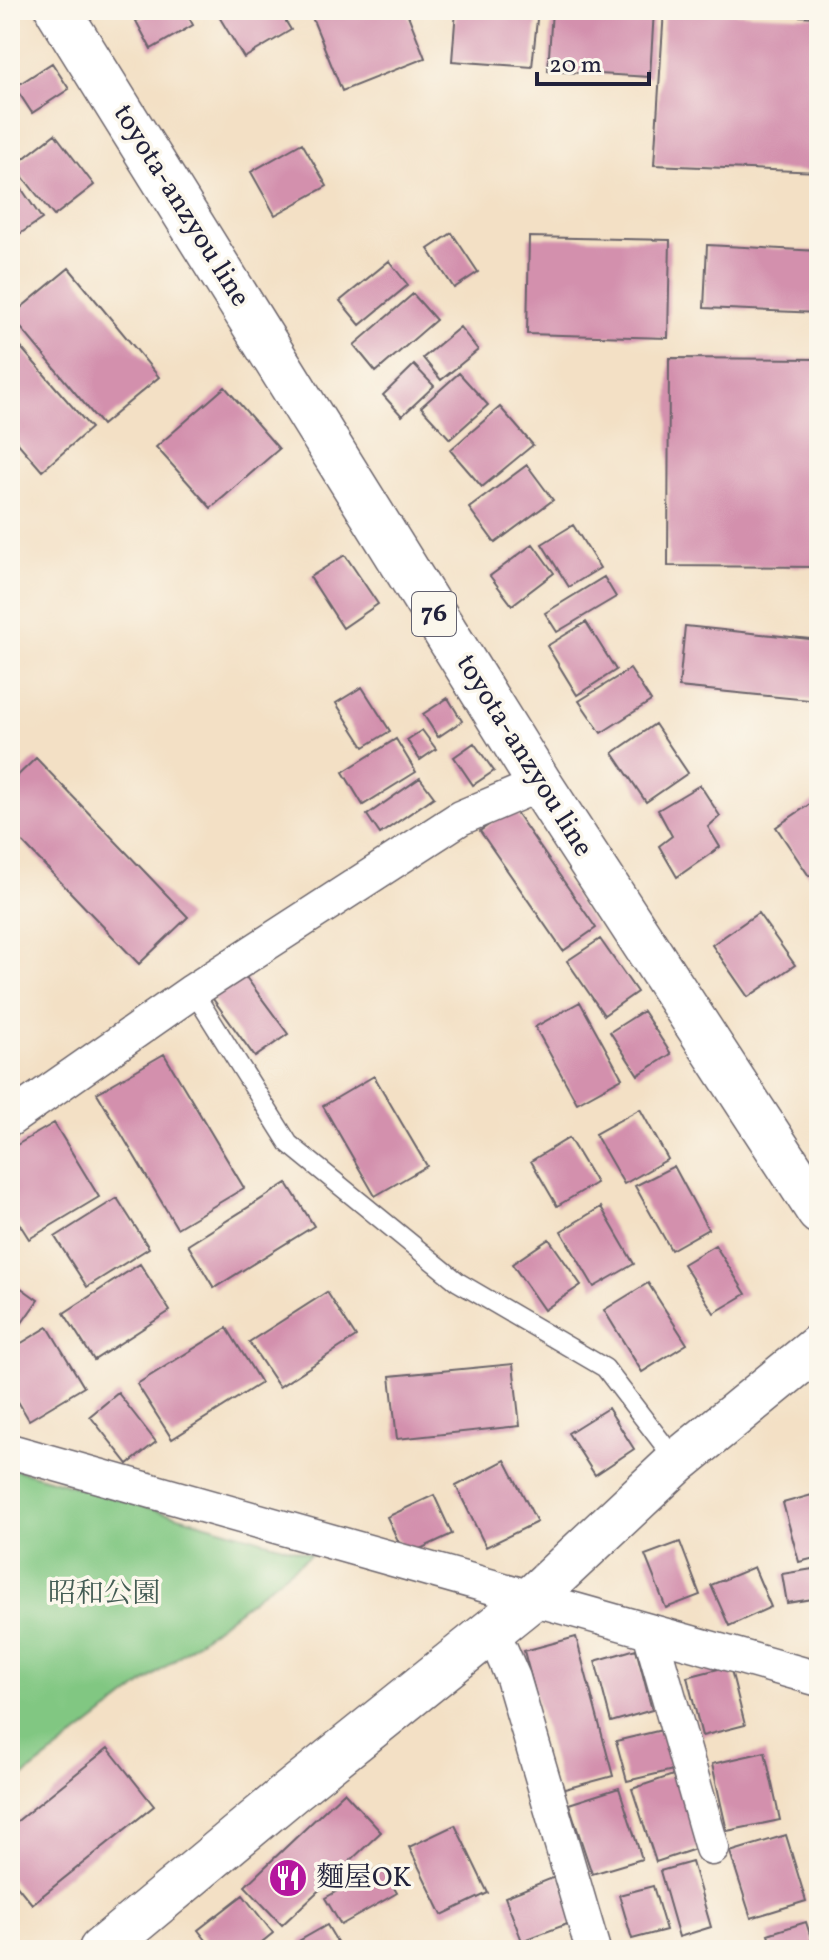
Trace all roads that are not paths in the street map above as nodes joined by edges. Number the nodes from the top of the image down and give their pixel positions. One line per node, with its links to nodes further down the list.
1 (58, 10): 2 (main road, toyota-anzyou line / 76)
2 (540, 784): 3 (street); 5 (main road, toyota-anzyou line / 76)
3 (193, 991): 4 (street); 8 (lane)
4 (10, 1119)
5 (819, 1212)
6 (819, 1346): 8 (main road)
7 (10, 1451): 9 (street)
8 (677, 1462): 9 (main road)
9 (531, 1599): 10 (main road); 11 (street)
10 (492, 1630): 14 (main road); 15 (street)
11 (650, 1632): 12 (street); 13 (street)
12 (819, 1679)
13 (712, 1848)
14 (101, 1950)
15 (593, 1950)

